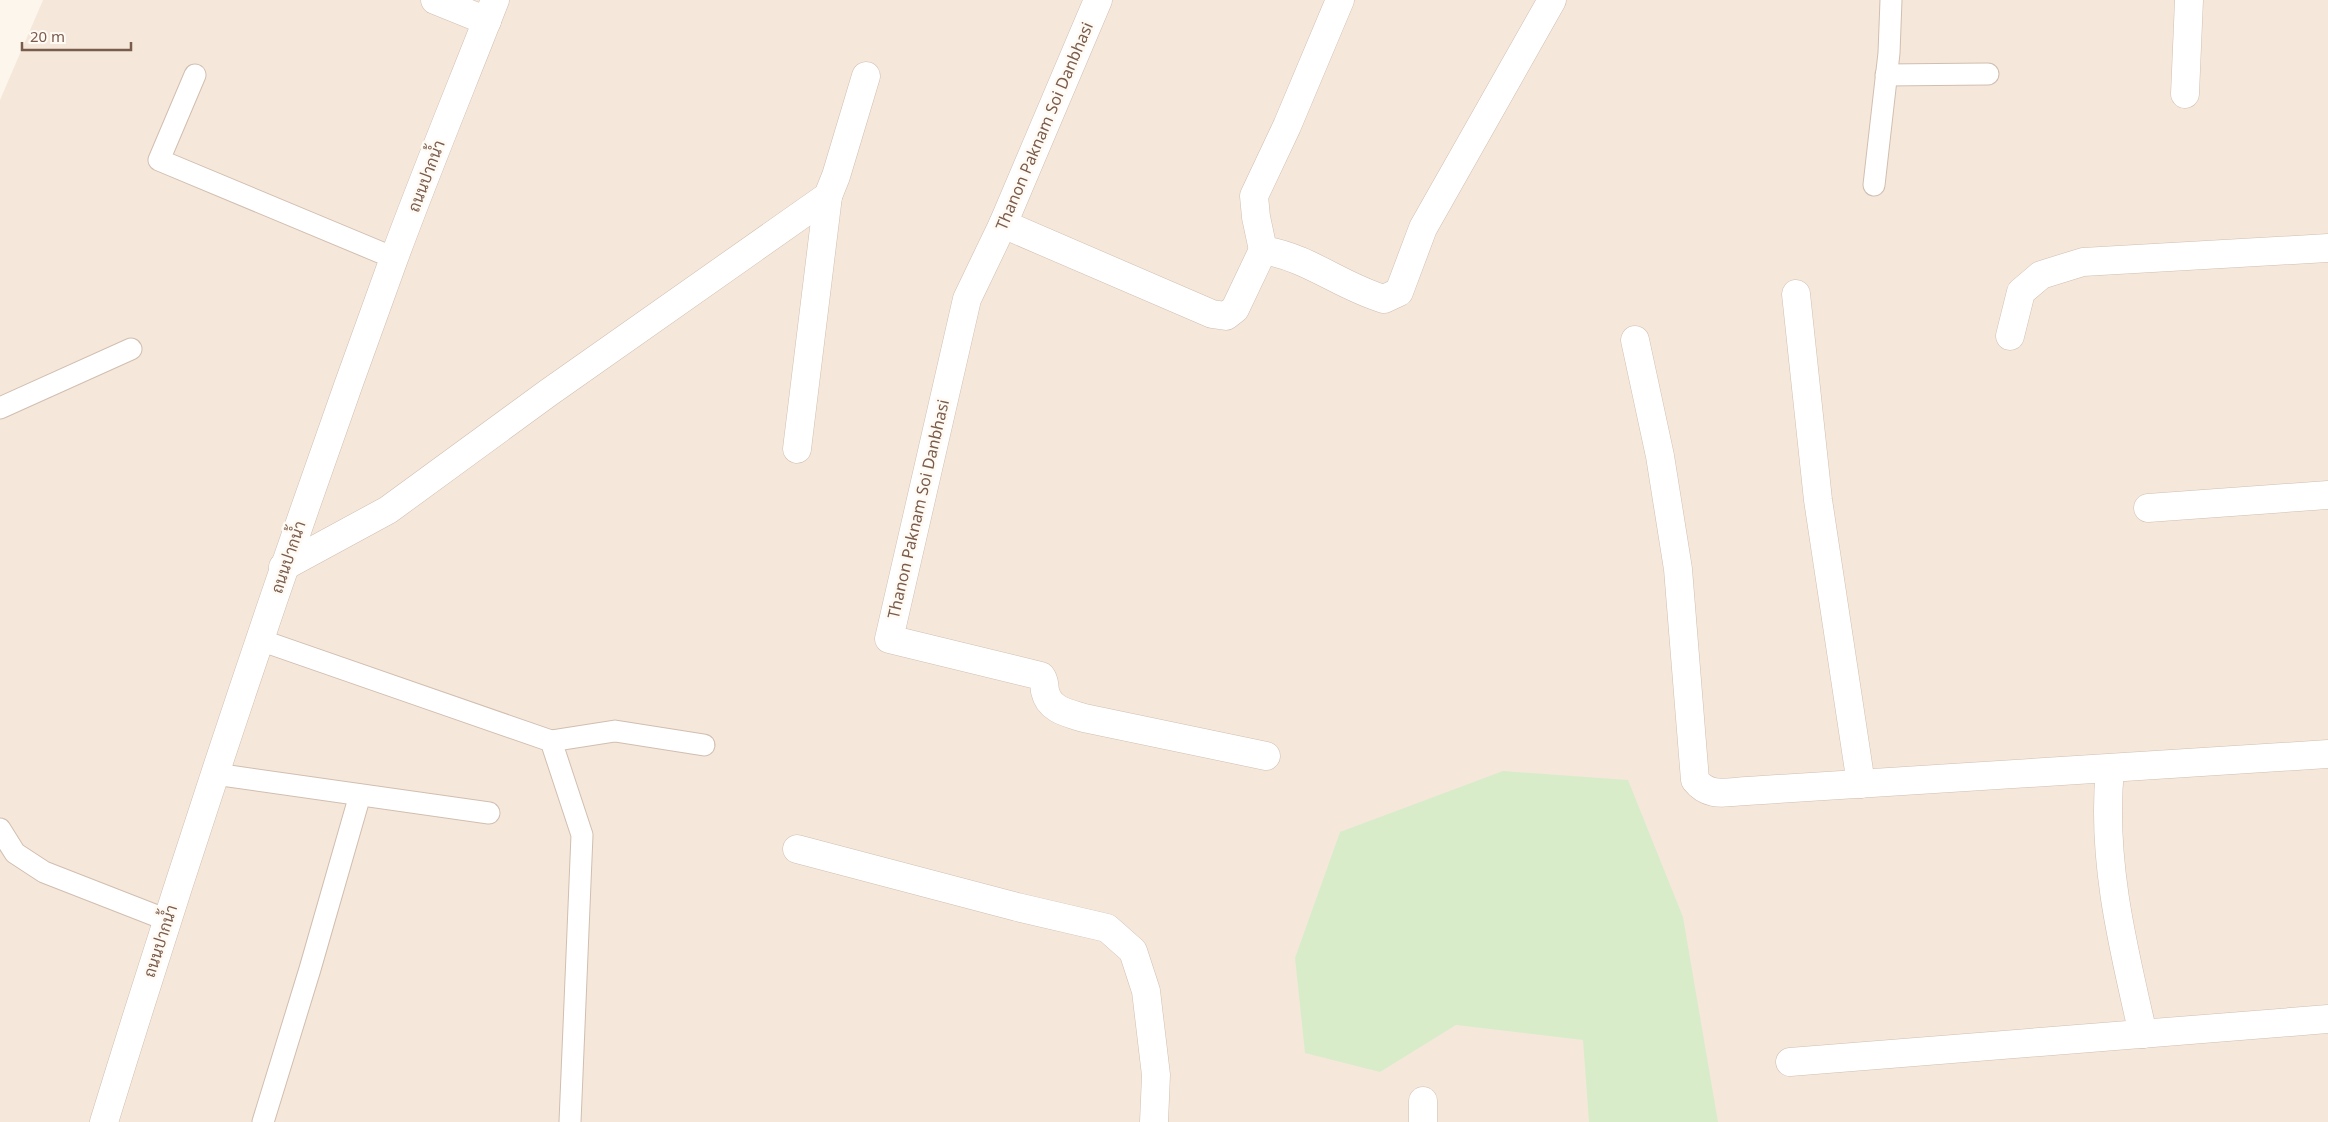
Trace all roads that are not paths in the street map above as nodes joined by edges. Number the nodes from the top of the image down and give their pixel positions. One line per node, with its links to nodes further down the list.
1 (435, 0): 7 (street)
2 (1098, 0): 15 (street, Thanon Paknam Soi Danbhasi)
3 (1340, 0): 17 (street)
4 (1552, 0): 17 (street)
5 (1891, 0): 10 (lane)
6 (2189, 0): 12 (street)
7 (491, 10): 18 (street, ถนนปากน้ำ)
8 (1988, 74): 10 (lane)
9 (195, 75): 18 (lane)
10 (1886, 75): 13 (lane)
11 (866, 76): 14 (street)
12 (2186, 94)
13 (1874, 185)
14 (828, 196): 24 (street); 27 (street)
15 (1003, 224): 17 (street); 32 (street, Thanon Paknam Soi Danbhasi)
16 (2328, 248): 20 (street)
17 (1263, 250)
18 (394, 258): 27 (street, ถนนปากน้ำ)
19 (1796, 294): 35 (street)
20 (2010, 336)
21 (1634, 340): 35 (street)
22 (131, 349): 23 (lane)
23 (0, 408)
24 (797, 449)
25 (2328, 495): 26 (street)
26 (2148, 508)
27 (283, 567): 28 (street, ถนนปากน้ำ)
28 (260, 640): 29 (lane); 34 (street, ถนนปากน้ำ)
29 (551, 741): 30 (lane); 46 (lane)
30 (704, 746)
31 (2328, 754): 33 (street)
32 (1266, 756)
33 (2110, 769): 35 (street); 42 (street)
34 (215, 774): 36 (lane); 40 (street, ถนนปากน้ำ)
35 (1861, 784)
36 (360, 795): 37 (lane); 45 (lane)
37 (489, 813)
38 (0, 829): 40 (lane)
39 (797, 849): 47 (street)
40 (167, 920): 44 (street, ถนนปากน้ำ)
41 (2328, 1020): 42 (street)
42 (2143, 1034): 43 (street)
43 (1790, 1062)
44 (104, 1122)
45 (263, 1122)
46 (570, 1122)
47 (1154, 1122)

